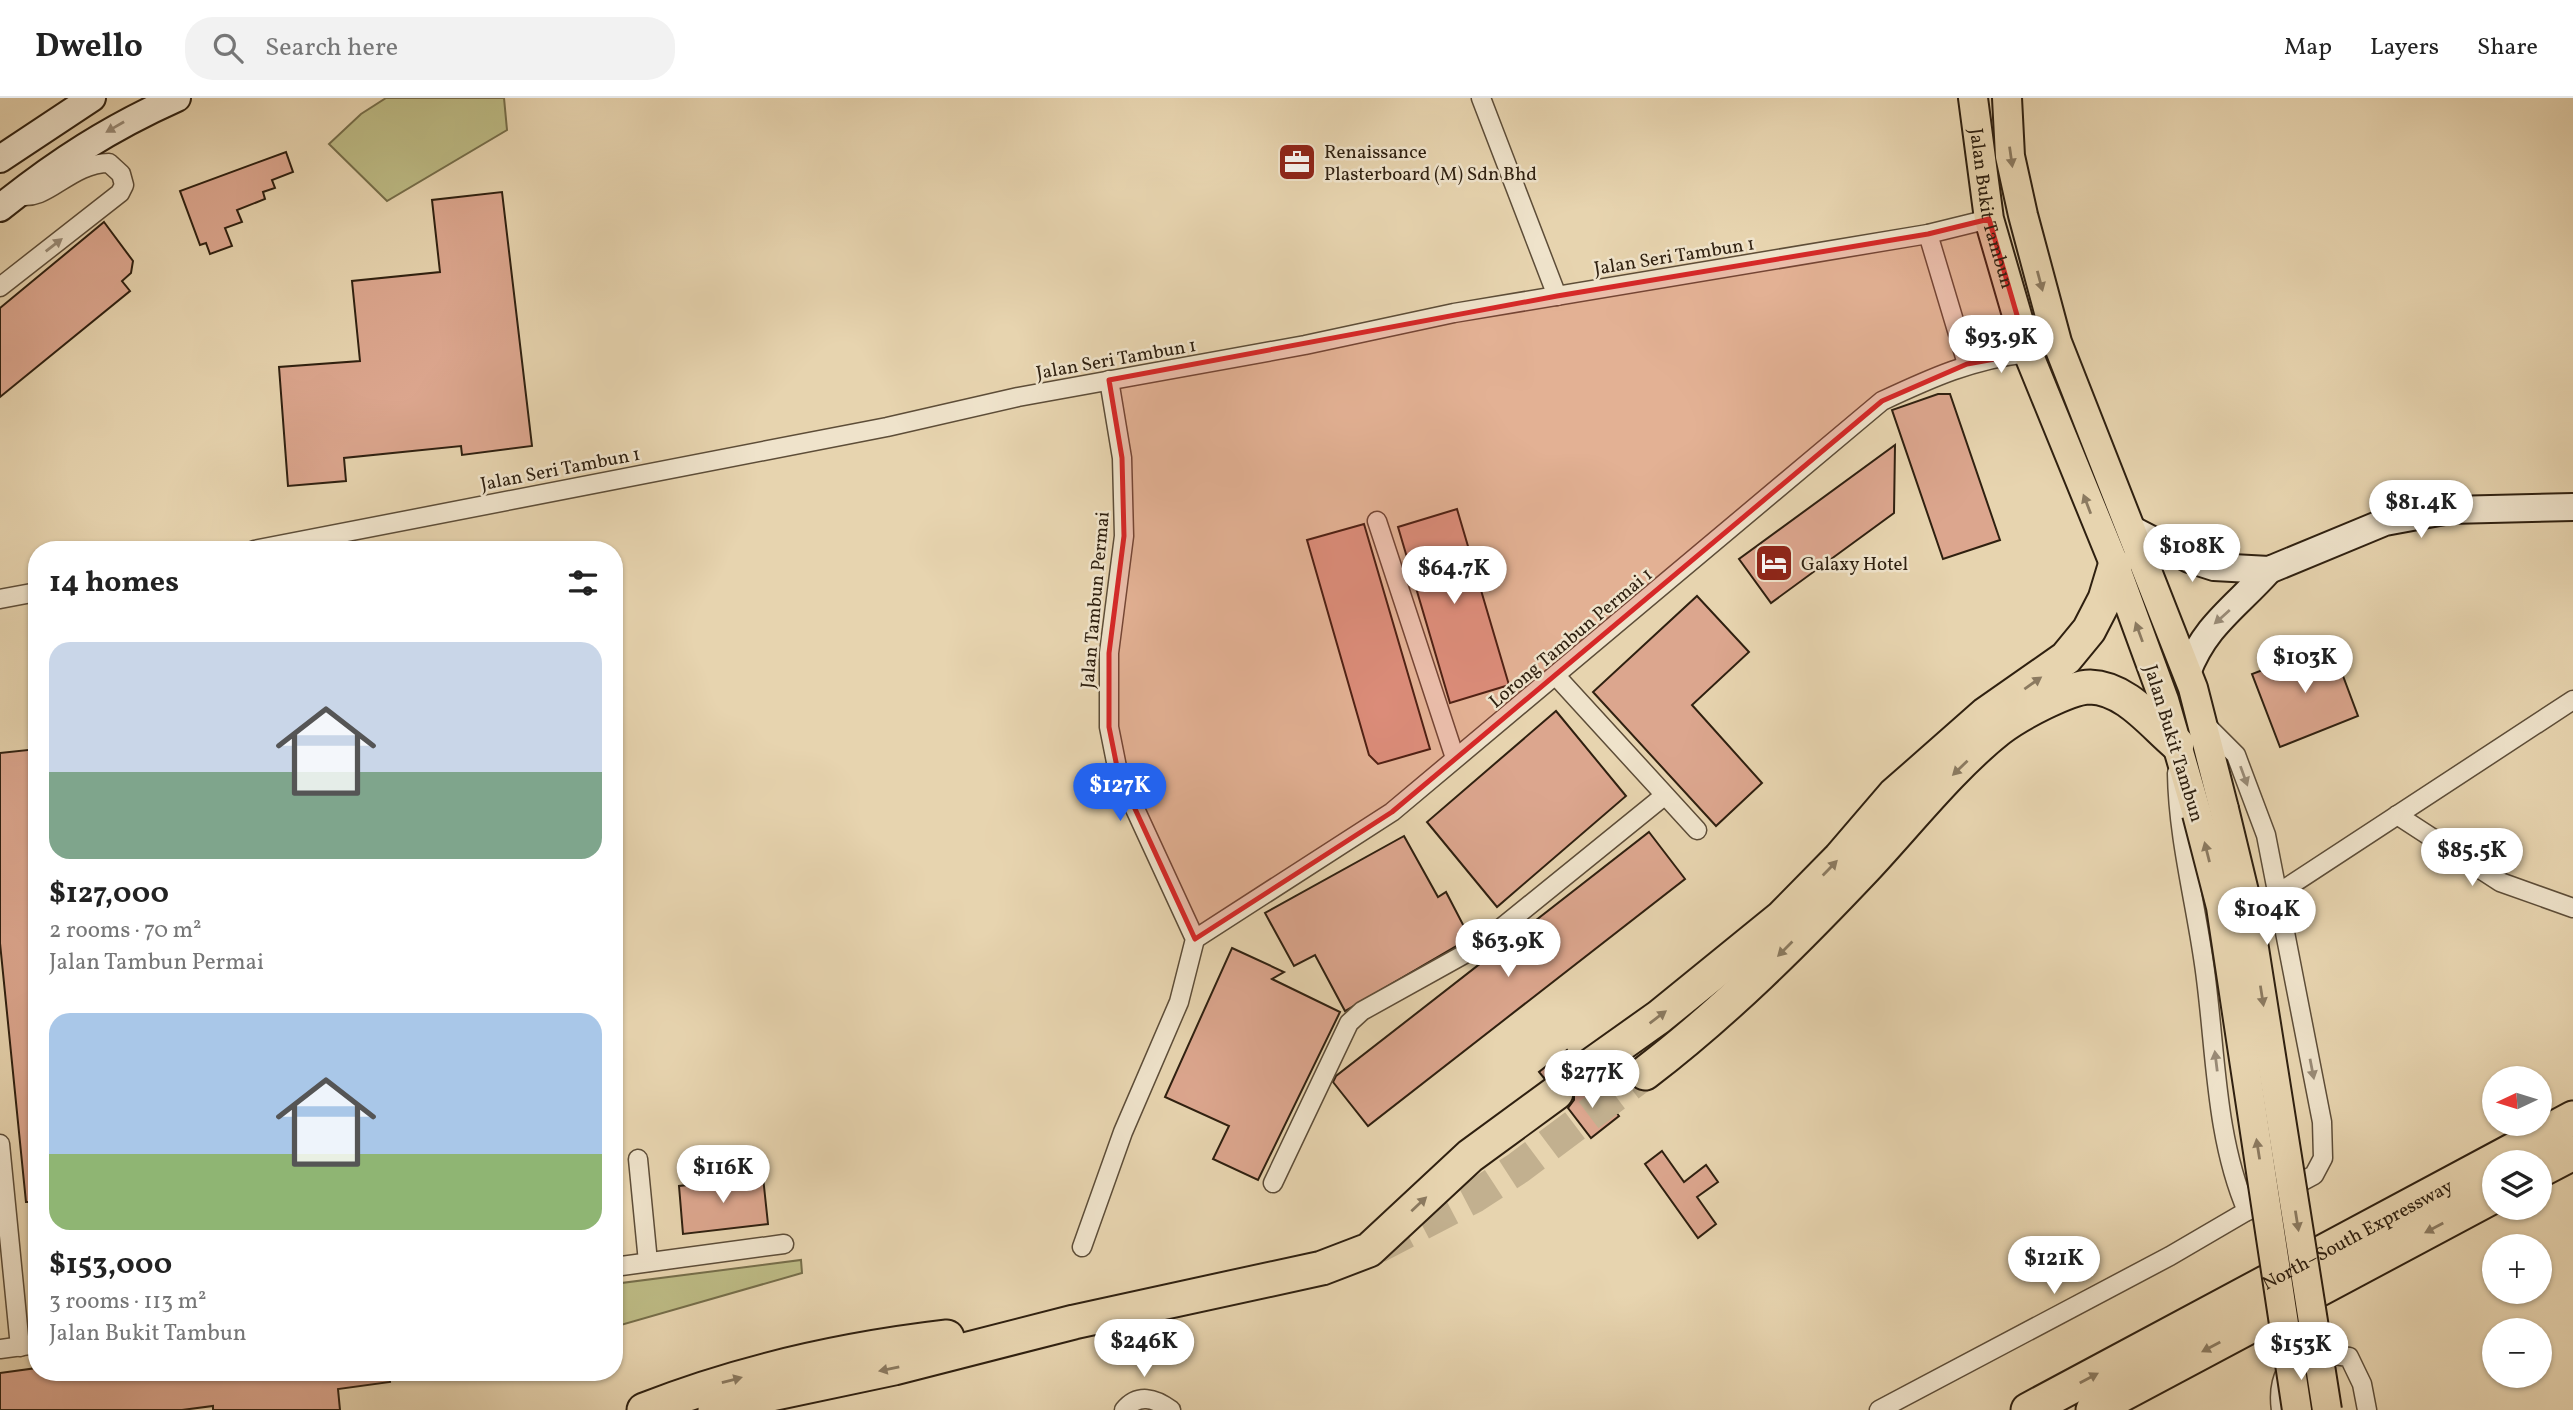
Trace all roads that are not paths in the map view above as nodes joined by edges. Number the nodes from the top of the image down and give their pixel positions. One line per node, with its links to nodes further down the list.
1 (92, 98): 6 (main road)
2 (177, 98): 7 (main road, one-way to 7)
3 (1481, 98): 11 (street)
4 (1973, 98): 8 (main road, Jalan Bukit Tambun)
5 (2007, 98): 17 (main road, Jalan Bukit Tambun, one-way to 17)
6 (0, 159)
7 (8, 201): 10 (street, one-way to 7)
8 (1989, 219): 9 (street, Jalan Seri Tambun 1); 12 (main road, Jalan Bukit Tambun)
9 (1928, 234): 11 (street, Jalan Seri Tambun 1); 13 (street)
10 (0, 287)
11 (1557, 296): 14 (street, Jalan Seri Tambun 1)
12 (2028, 353): 13 (street, Lorong Tambun Permai 1); 19 (main road, Jalan Bukit Tambun, one-way to 12)
13 (1966, 364): 24 (street, Lorong Tambun Permai 1)
14 (1109, 380): 18 (street, Jalan Seri Tambun 1); 35 (street, Jalan Tambun Permai)
15 (2573, 507): 20 (main road)
16 (1377, 521): 28 (street)
17 (2133, 530): 20 (main road); 23 (main road, Jalan Bukit Tambun)
18 (300, 541)
19 (2115, 566): 27 (main road, Jalan Bukit Tambun, one-way to 19); 36 (highway, one-way to 19)
20 (2269, 570): 23 (main road, one-way to 23)
21 (28, 594): 22 (street)
22 (0, 599)
23 (2188, 673): 26 (main road, Jalan Bukit Tambun)
24 (1557, 677): 28 (street, Lorong Tambun Permai 1); 29 (street)
25 (2573, 699): 31 (street)
26 (2204, 723): 30 (main road, Jalan Bukit Tambun); 33 (street, one-way to 33)
27 (2177, 744): 30 (main road, Jalan Bukit Tambun); 37 (highway, one-way to 37); 46 (street, one-way to 27)
28 (1455, 758): 35 (street, Lorong Tambun Permai 1)
29 (1664, 796): 32 (street); 44 (street)
30 (2211, 811): 63 (main road, Jalan Bukit Tambun, one-way to 30, bridge); 64 (main road, Jalan Bukit Tambun, one-way to 64, bridge)
31 (2397, 815): 33 (street); 34 (street)
32 (1697, 830)
33 (2277, 894): 46 (street, one-way to 46)
34 (2573, 908)
35 (1195, 939): 48 (street)
36 (1583, 1071)
37 (1645, 1073)
38 (1556, 1093): 51 (highway, one-way to 38)
39 (2573, 1118): 60 (highway, North–South Expressway, one-way to 39)
40 (0, 1144): 52 (street)
41 (2573, 1153): 43 (highway)
42 (638, 1159): 49 (street)
43 (2552, 1164)
44 (1273, 1183)
45 (2482, 1202): 61 (highway, North–South Expressway, one-way to 61)
46 (2247, 1211): 59 (street)
47 (784, 1244): 49 (street)
48 (1082, 1247)
49 (648, 1262): 50 (street)
50 (623, 1266)
51 (1074, 1322): 55 (highway, one-way to 51); 56 (highway, one-way to 56)
52 (28, 1339)
53 (28, 1346): 54 (street)
54 (0, 1349)
55 (644, 1410)
56 (715, 1410)
57 (1124, 1410): 58 (street)
58 (1171, 1410)
59 (1879, 1410)
60 (2028, 1410)
61 (2093, 1410)
62 (2281, 1410): 65 (street)
63 (2297, 1410)
64 (2327, 1410)
65 (2367, 1410)

